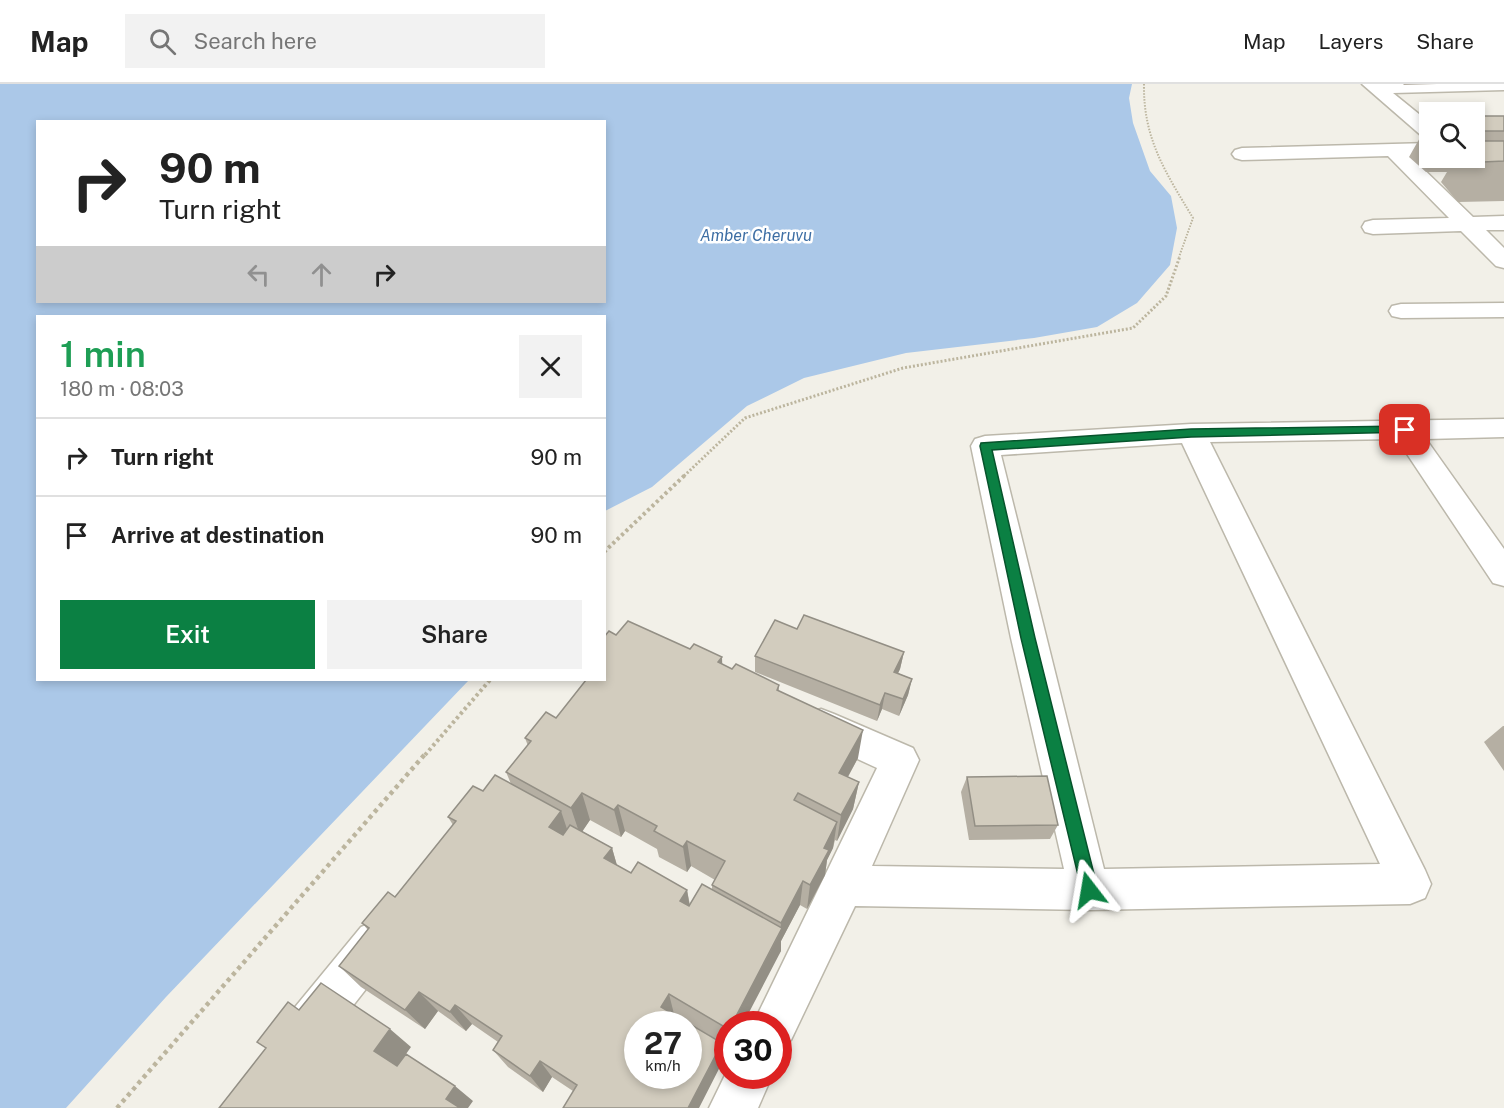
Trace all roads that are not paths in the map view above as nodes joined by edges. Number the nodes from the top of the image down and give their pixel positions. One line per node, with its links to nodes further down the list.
1 (1504, 84): 2 (street)
2 (1373, 86): 3 (street)
3 (1419, 124)
4 (1419, 149): 5 (street)
5 (1393, 150): 6 (street); 8 (street)
6 (1242, 153)
7 (1504, 223): 8 (street)
8 (1469, 224): 9 (street); 10 (street)
9 (1373, 227)
10 (1504, 261)
11 (1504, 310): 12 (street)
12 (1401, 311)
13 (1504, 428): 14 (street)
14 (1405, 430): 15 (street); 16 (street)
15 (1191, 433): 19 (street); 19 (street)
16 (1504, 574)
17 (794, 712): 18 (street)
18 (843, 886): 19 (street); 21 (street)
19 (1089, 890)
20 (400, 912): 22 (street)
21 (780, 1011)
22 (287, 1052)
23 (742, 1089): 24 (street)
24 (733, 1108)

